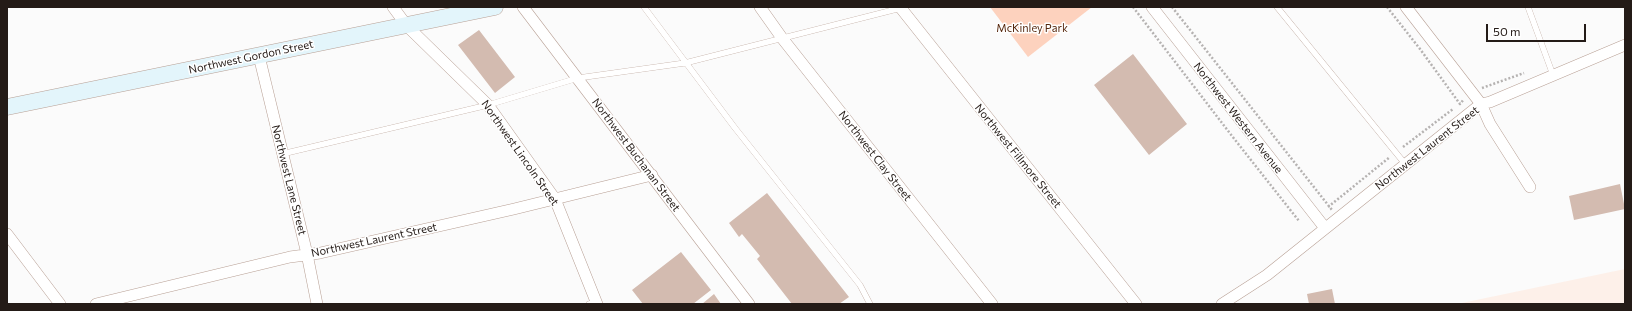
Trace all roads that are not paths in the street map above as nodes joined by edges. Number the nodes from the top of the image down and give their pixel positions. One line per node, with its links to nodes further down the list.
1 (393, 7): 11 (street)
2 (495, 7): 11 (main road, Northwest Gordon Street)
3 (524, 7): 17 (street, Northwest Buchanan Street)
4 (644, 7): 15 (lane)
5 (760, 7): 12 (street, Northwest Clay Street)
6 (1152, 7): 26 (street, Northwest Western Avenue)
7 (1277, 7): 22 (lane)
8 (1406, 7): 18 (street)
9 (1528, 7): 16 (lane)
10 (900, 8): 12 (lane); 36 (street, Northwest Fillmore Street)
11 (407, 26): 14 (main road, Northwest Gordon Street); 19 (street, Northwest Lincoln Street)
12 (782, 38): 15 (lane); 35 (street, Northwest Clay Street)
13 (1625, 45): 16 (street, Northwest Laurent Street)
14 (259, 56): 20 (main road, Northwest Gordon Street); 21 (street, Northwest Lane Street)
15 (685, 63): 17 (lane); 34 (lane)
16 (1553, 75): 18 (street, Northwest Laurent Street)
17 (578, 78): 19 (lane); 23 (street, Northwest Buchanan Street)
18 (1481, 104): 22 (street, Northwest Laurent Street); 24 (street)
19 (488, 105): 21 (lane); 25 (street, Northwest Lincoln Street)
20 (7, 108)
21 (282, 154): 28 (street, Northwest Lane Street)
22 (1406, 165): 26 (street, Northwest Laurent Street)
23 (652, 175): 25 (street, Northwest Laurent Street); 33 (street, Northwest Buchanan Street)
24 (1530, 186)
25 (555, 199): 28 (street, Northwest Laurent Street); 29 (street, Northwest Lincoln Street)
26 (1325, 228): 37 (street, Northwest Laurent Street)
27 (7, 234): 30 (street)
28 (307, 254): 31 (street, Northwest Laurent Street); 32 (street, Northwest Lane Street)
29 (594, 303)
30 (60, 304)
31 (96, 304)
32 (317, 304)
33 (748, 304)
34 (870, 304)
35 (992, 304)
36 (1136, 304)
37 (1222, 304)

